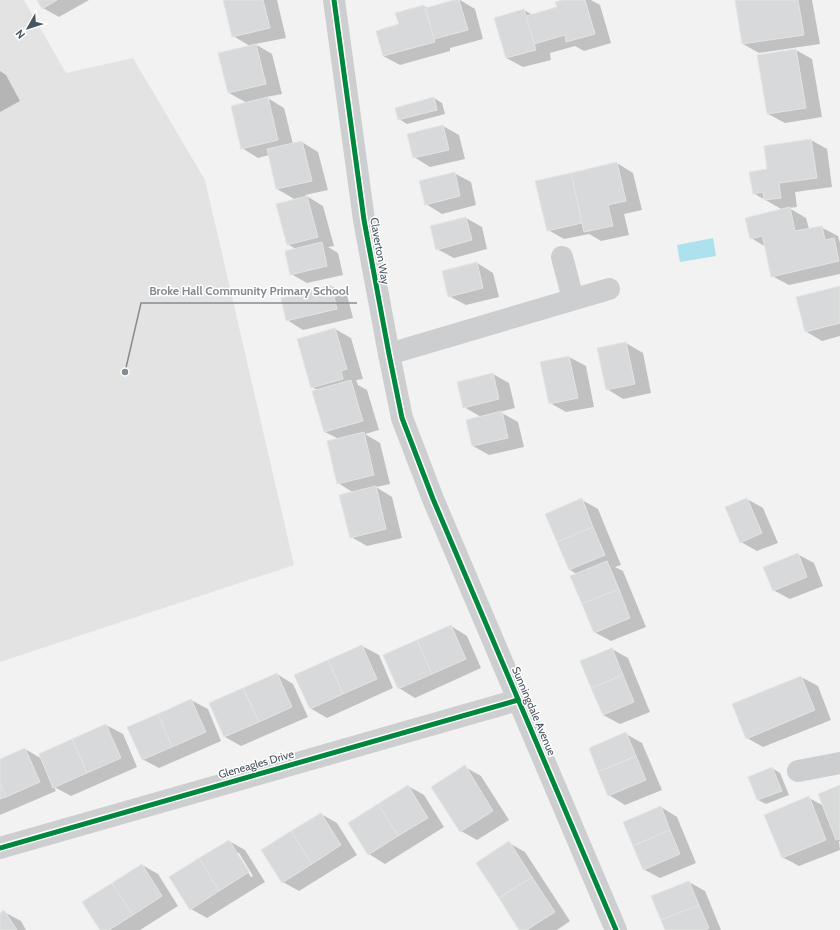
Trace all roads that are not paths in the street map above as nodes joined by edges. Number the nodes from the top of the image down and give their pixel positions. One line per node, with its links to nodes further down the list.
1 (334, 0): 5 (street, Claverton Way)
2 (562, 257): 4 (street)
3 (608, 289): 4 (street)
4 (573, 299): 5 (street)
5 (389, 354): 6 (street, Claverton Way)
6 (433, 499): 7 (street, Sunningdale Avenue)
7 (518, 700): 10 (street, Gleneagles Drive); 11 (street, Sunningdale Avenue)
8 (840, 763): 9 (street)
9 (798, 771)
10 (0, 848)
11 (616, 930)

